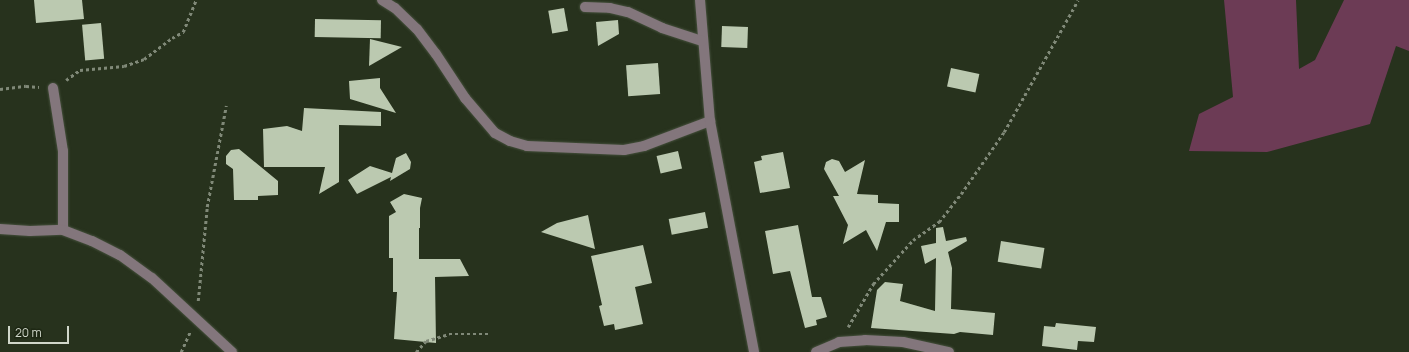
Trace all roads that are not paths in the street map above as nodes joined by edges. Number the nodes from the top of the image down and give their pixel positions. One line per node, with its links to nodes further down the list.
1 (382, 0): 6 (street)
2 (700, 0): 4 (street)
3 (585, 7): 4 (street)
4 (702, 41): 6 (street)
5 (53, 88): 8 (street)
6 (710, 121): 10 (street)
7 (0, 229): 8 (street)
8 (63, 230): 9 (street)
9 (232, 352)
10 (754, 352)
11 (816, 352): 12 (street)
12 (949, 352)

